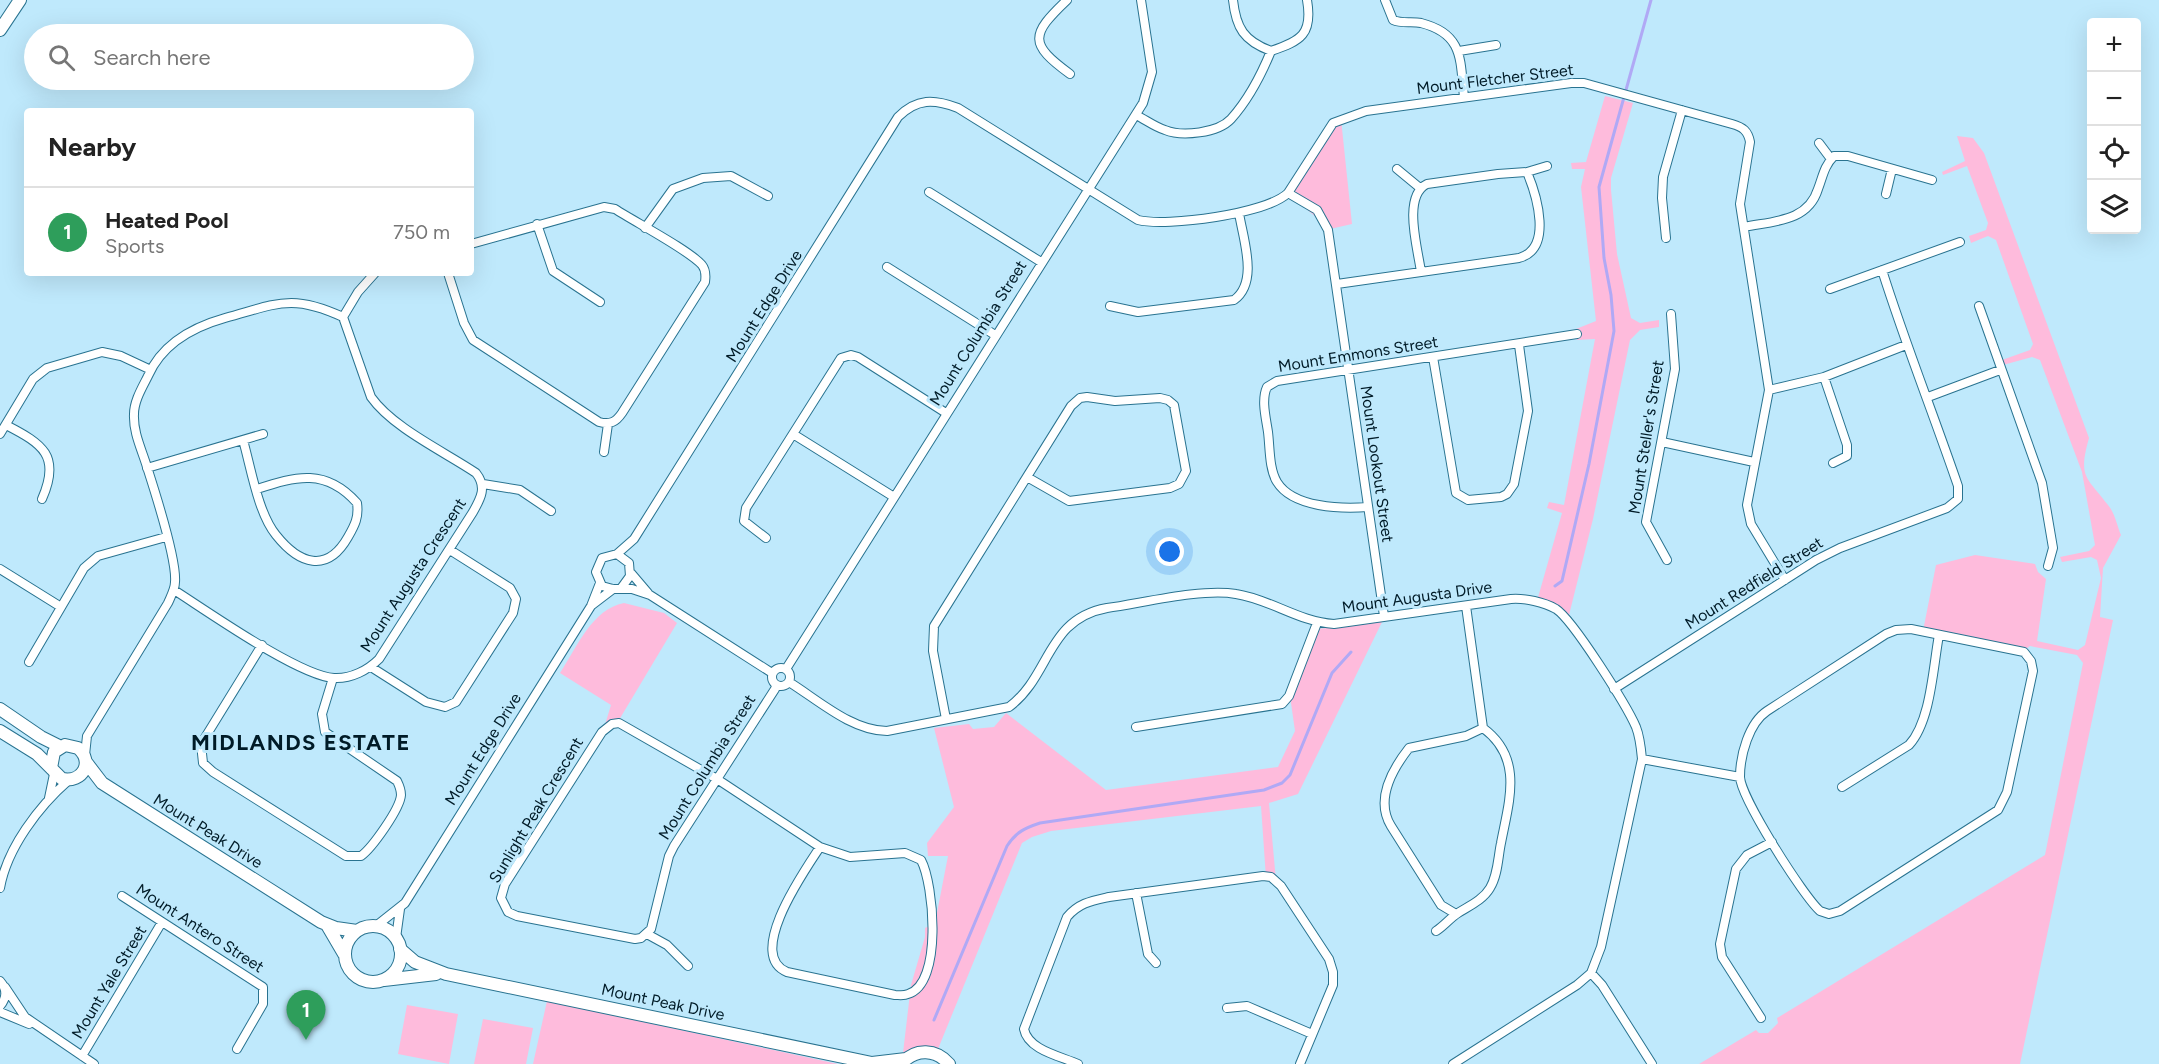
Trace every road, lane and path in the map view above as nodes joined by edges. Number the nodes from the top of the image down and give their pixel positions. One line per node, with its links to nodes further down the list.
1 (20, 0): 7 (street)
2 (1067, 0): 11 (street)
3 (1141, 0): 14 (street, Mount Columbia Street)
4 (1233, 0): 9 (street)
5 (1307, 0): 9 (street)
6 (1385, 0): 10 (street)
7 (0, 30)
8 (1496, 45): 10 (street)
9 (1271, 51): 14 (street)
10 (1459, 51): 12 (street)
11 (1070, 74)
12 (1464, 97): 13 (street, Mount Fletcher Street); 25 (street, Mount Fletcher Street)
13 (1682, 110): 30 (street, Mount Fletcher Street); 32 (street)
14 (1136, 115): 23 (street, Mount Columbia Street)
15 (1819, 143): 16 (street)
16 (1831, 159): 19 (street); 30 (street)
17 (1547, 166): 20 (street)
18 (1397, 168): 22 (street)
19 (1892, 169): 21 (street); 26 (street)
20 (1527, 172): 22 (street); 38 (street)
21 (1932, 180)
22 (1419, 188): 38 (street)
23 (1087, 189): 28 (street); 35 (street, Mount Columbia Street); 80 (street, Mount Edge Drive)
24 (929, 192): 35 (street)
25 (1288, 193): 28 (street); 41 (street, Mount Lookout Street)
26 (1886, 194)
27 (768, 196): 31 (street)
28 (1239, 213): 44 (street)
29 (537, 224): 31 (street); 34 (street); 43 (street)
30 (1744, 227): 57 (street, Mount Fletcher Street)
31 (645, 228): 60 (street)
32 (1666, 238)
33 (1960, 242): 37 (street)
34 (474, 243)
35 (1041, 262): 49 (street, Mount Columbia Street)
36 (887, 267): 49 (street)
37 (1882, 270): 42 (street); 51 (street, Mount Redfield Street)
38 (1421, 272): 41 (street)
39 (372, 276): 47 (street)
40 (449, 276): 60 (street)
41 (1337, 284): 55 (street, Mount Lookout Street)
42 (1830, 289)
43 (600, 302)
44 (1110, 306)
45 (1979, 306): 54 (street)
46 (1671, 314): 66 (street, Mount Steller's Street)
47 (343, 317): 53 (street); 72 (street, Mount Augusta Crescent)
48 (1577, 334): 50 (street, Mount Emmons Street)
49 (995, 335): 59 (street, Mount Columbia Street)
50 (1519, 345): 52 (street, Mount Emmons Street); 52 (street)
51 (1906, 345): 56 (street); 58 (street, Mount Redfield Street)
52 (1433, 357): 55 (street, Mount Emmons Street)
53 (150, 370): 61 (street); 70 (street)
54 (2000, 370): 58 (street); 85 (street)
55 (1349, 371): 76 (street, Mount Lookout Street); 76 (street, Mount Emmons Street)
56 (1824, 377): 57 (street); 69 (street)
57 (1769, 390): 68 (street, Mount Fletcher Street)
58 (1928, 397): 88 (street, Mount Redfield Street)
59 (946, 413): 64 (street); 74 (street, Mount Columbia Street)
60 (608, 424): 67 (street)
61 (6, 425): 62 (street); 75 (street)
62 (0, 434)
63 (263, 434): 65 (street)
64 (793, 434): 74 (street); 79 (street)
65 (243, 440): 70 (street); 73 (street)
66 (1662, 442): 68 (street); 83 (street, Mount Steller's Street)
67 (604, 452)
68 (1754, 462): 88 (street, Mount Fletcher Street)
69 (1833, 463)
70 (147, 468): 78 (street)
71 (1027, 477): 71 (street); 109 (street)
72 (483, 484): 77 (street); 81 (street, Mount Augusta Crescent)
73 (257, 489): 73 (street)
74 (894, 497): 102 (street, Mount Columbia Street)
75 (42, 499)
76 (1368, 507): 96 (street, Mount Lookout Street)
77 (551, 511)
78 (166, 537): 91 (street); 95 (street)
79 (766, 538)
80 (634, 539): 82 (street, Mount Edge Drive); 84 (street, Mount Edge Drive)
81 (450, 550): 101 (street, Mount Augusta Crescent); 101 (street)
82 (617, 554): 84 (street); 89 (street, Mount Edge Drive)
83 (1667, 560)
84 (628, 563): 87 (street)
85 (2048, 566)
86 (0, 569): 95 (street)
87 (631, 573): 90 (street, Mount Edge Drive); 92 (street)
88 (1785, 580): 107 (street, Mount Redfield Street)
89 (600, 583): 90 (street); 93 (street, Mount Edge Drive)
90 (617, 588): 92 (street); 93 (street, Mount Edge Drive)
91 (174, 590): 99 (street); 113 (street)
92 (650, 596): 103 (street)
93 (591, 606): 129 (street, Mount Edge Drive)
94 (1466, 606): 96 (street, Mount Augusta Drive); 107 (street, Mount Augusta Drive); 111 (street)
95 (61, 607): 100 (street)
96 (1384, 616): 97 (street, Mount Augusta Drive)
97 (1317, 623): 109 (street, Mount Augusta Drive); 110 (street)
98 (1940, 635): 118 (street); 122 (street); 124 (street)
99 (262, 645): 104 (street); 104 (street)
100 (29, 662)
101 (371, 666): 104 (street, Mount Augusta Crescent)
102 (786, 669): 103 (street); 105 (street)
103 (772, 673): 106 (street)
104 (333, 678)
105 (789, 682): 106 (street); 109 (street, Mount Augusta Drive)
106 (776, 686): 119 (street, Mount Columbia Street)
107 (1614, 689): 116 (street, Mount Augusta Drive)
108 (0, 709): 114 (street, Mount Peak Drive)
109 (946, 719)
110 (1136, 727)
111 (1483, 728): 130 (street); 130 (street)
112 (0, 731): 117 (street, Mount Peak Drive)
113 (87, 736): 114 (street); 115 (street)
114 (65, 746): 115 (street, Mount Peak Drive); 117 (street)
115 (86, 759): 120 (street); 121 (street, Mount Peak Drive)
116 (1642, 759): 118 (street); 141 (street, Mount Augusta Drive)
117 (53, 771): 120 (street, Mount Peak Drive); 123 (street)
118 (1740, 777): 124 (street)
119 (717, 779): 125 (street); 136 (street, Mount Columbia Street); 136 (street, Sunlight Peak Crescent)
120 (73, 780): 121 (street, Mount Peak Drive); 123 (street)
121 (102, 783): 132 (street, Mount Peak Drive)
122 (1842, 787)
123 (49, 798): 126 (street)
124 (1772, 842): 148 (street)
125 (819, 847): 125 (street)
126 (0, 884)
127 (1136, 893): 139 (street); 150 (street); 157 (street)
128 (122, 896): 131 (street, Mount Antero Street)
129 (400, 909): 133 (street, Mount Edge Drive); 137 (street, Mount Edge Drive)
130 (1456, 914): 135 (street)
131 (162, 922): 151 (street, Mount Antero Street); 152 (street, Mount Yale Street)
132 (327, 925): 134 (street, Mount Peak Drive); 138 (street, Mount Peak Drive)
133 (376, 926): 134 (street, Mount Peak Drive); 137 (street, Mount Peak Drive)
134 (357, 931): 138 (street)
135 (1436, 931)
136 (647, 934): 140 (street)
137 (398, 944): 142 (street, Mount Peak Drive); 144 (street)
138 (344, 954): 144 (street, Mount Peak Drive)
139 (1156, 963)
140 (687, 966)
141 (1591, 973): 159 (street); 160 (street)
142 (446, 974): 144 (street, Mount Peak Drive); 155 (street, Mount Peak Drive)
143 (2, 981): 145 (street); 149 (street)
144 (381, 981)
145 (0, 1006)
146 (1227, 1008): 150 (street)
147 (0, 1012): 149 (street)
148 (1761, 1018)
149 (38, 1028): 152 (street)
150 (1312, 1034): 158 (street)
151 (237, 1049)
152 (82, 1056): 154 (street)
153 (904, 1061): 155 (street, Mount Peak Drive); 156 (street, Mount Peak Drive)
154 (94, 1064)
155 (873, 1064)
156 (949, 1064)
157 (1078, 1064)
158 (1300, 1064)
159 (1452, 1064)
160 (1652, 1064)

